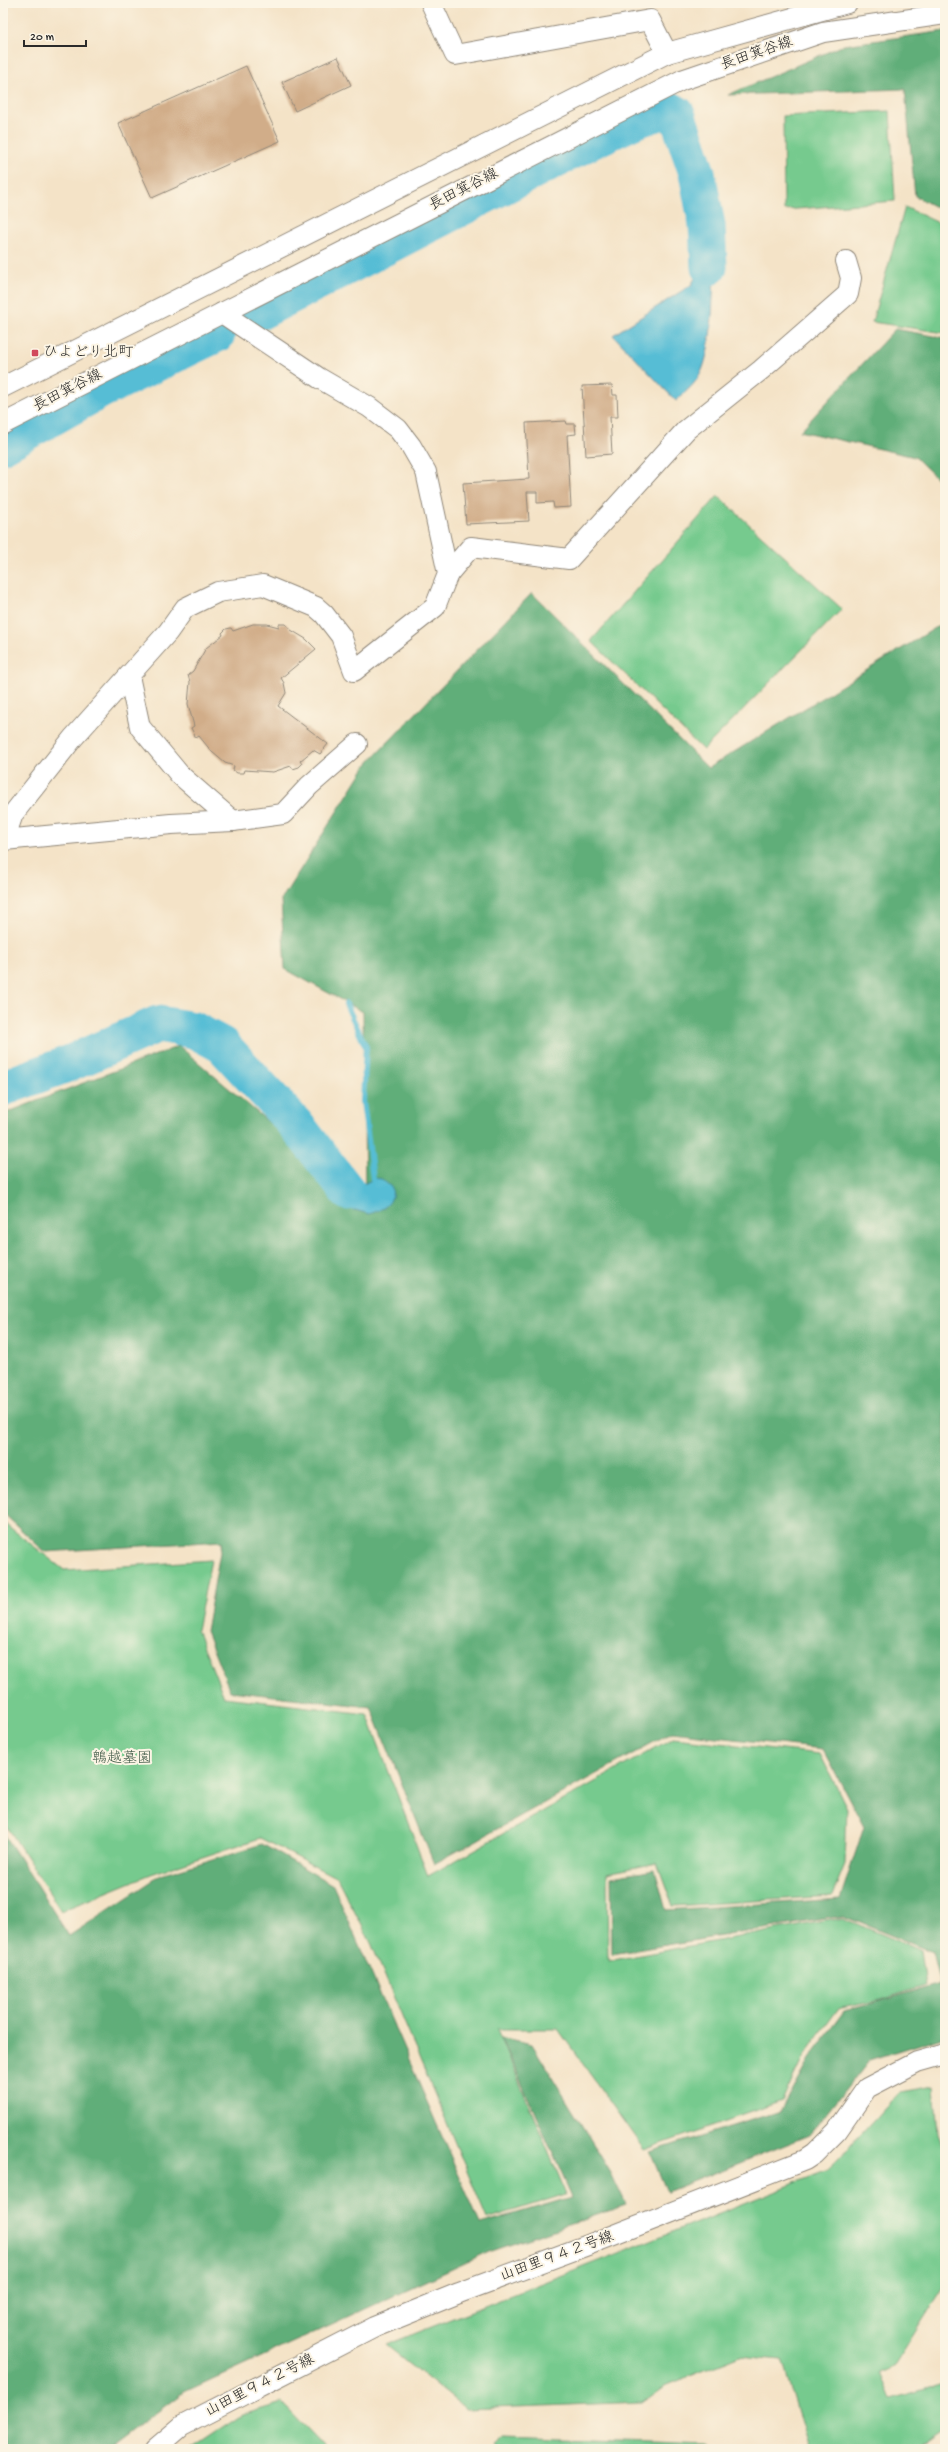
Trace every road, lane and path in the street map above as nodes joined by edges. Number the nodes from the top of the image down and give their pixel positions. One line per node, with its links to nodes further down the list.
1 (431, 3): 4 (street)
2 (847, 3): 4 (street, 長田箕谷線)
3 (945, 14): 6 (street, 長田箕谷線)
4 (667, 53): 7 (street, 長田箕谷線)
5 (846, 261): 9 (street)
6 (222, 313): 8 (street, 長田箕谷線); 9 (street)
7 (3, 388)
8 (3, 424)
9 (448, 574): 10 (street)
10 (129, 676): 12 (street); 12 (street)
11 (357, 744): 12 (street)
12 (233, 821)
13 (945, 2054): 14 (street, 山田里９４２号線)
14 (155, 2449)

